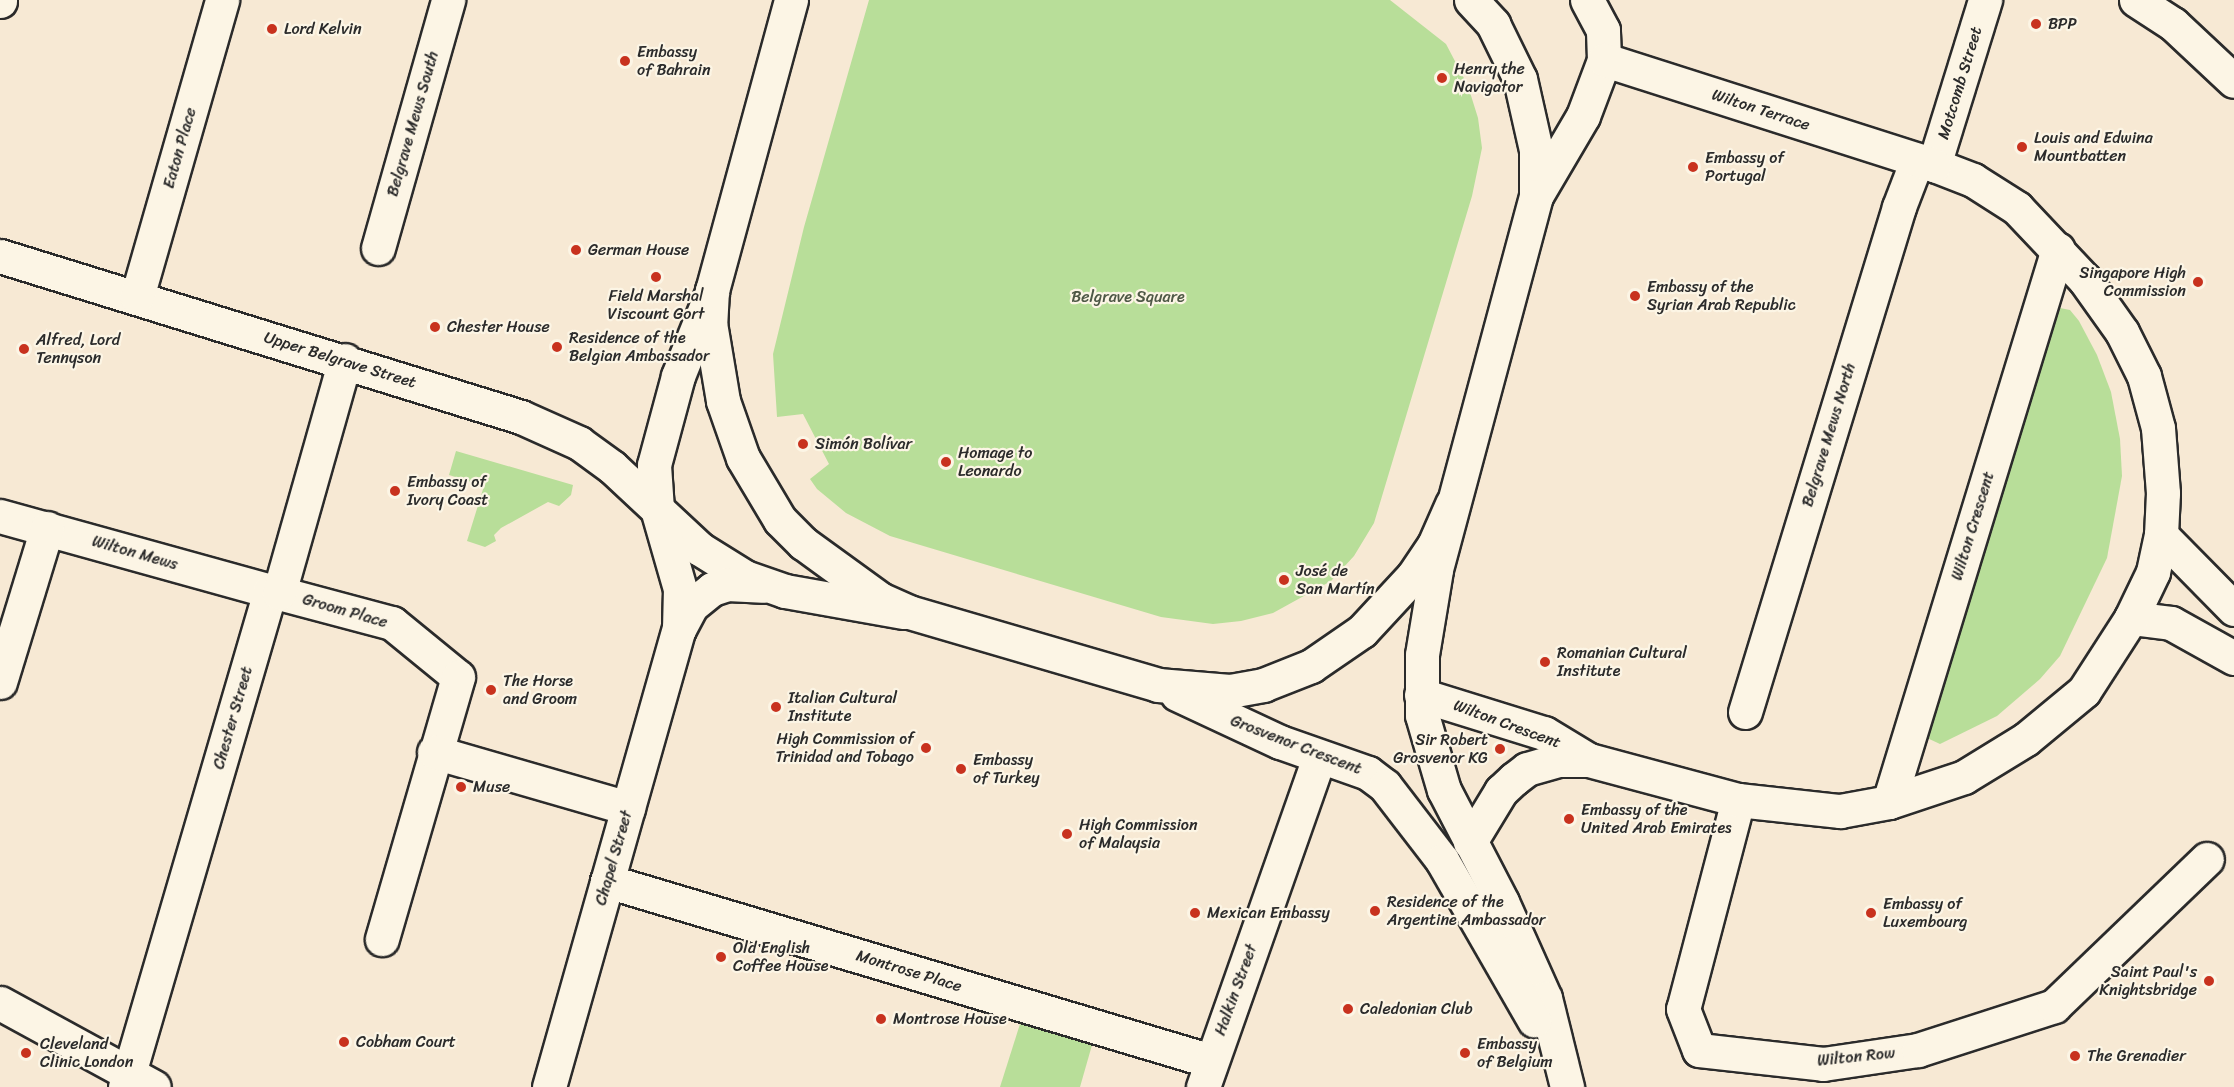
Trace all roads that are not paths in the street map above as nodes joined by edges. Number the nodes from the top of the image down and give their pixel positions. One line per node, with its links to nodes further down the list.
1 (222, 0): 18 (street, Eaton Place)
2 (448, 0): 14 (street, Belgrave Mews South)
3 (791, 0): 9 (street)
4 (806, 0): 9 (street)
5 (1471, 0): 13 (street)
6 (1587, 0): 10 (street)
7 (1985, 0): 12 (street, Motcomb Street)
8 (2136, 0): 11 (street)
9 (781, 46): 17 (street)
10 (1604, 60): 12 (street, Wilton Terrace); 13 (street)
11 (2234, 81)
12 (1925, 162): 15 (street, Wilton Crescent); 35 (street, Belgrave Mews North)
13 (1536, 196): 20 (street)
14 (378, 248)
15 (2058, 249): 24 (street, Wilton Crescent); 40 (street, Wilton Crescent)
16 (0, 256): 18 (street, Upper Belgrave Street)
17 (712, 290): 21 (street); 28 (street)
18 (137, 297): 19 (street, Upper Belgrave Street)
19 (345, 360): 21 (street, Upper Belgrave Street); 26 (street, Chester Street)
20 (1452, 504): 33 (street); 34 (street, Grosvenor Crescent)
21 (657, 509): 25 (street); 30 (street, Chapel Street)
22 (0, 516): 23 (street, Wilton Mews)
23 (47, 528): 26 (street, Wilton Mews); 32 (street)
24 (2161, 535): 27 (street); 29 (street, Wilton Crescent)
25 (767, 586): 28 (street); 30 (street, Chapel Street)
26 (274, 592): 36 (street, Groom Place); 49 (street, Chester Street)
27 (2234, 609)
28 (909, 612): 33 (street)
29 (2132, 618): 31 (street); 40 (street, Wilton Crescent)
30 (679, 629): 41 (street, Chapel Street)
31 (2234, 658)
32 (0, 682)
33 (1158, 685): 37 (street, Grosvenor Crescent)
34 (1421, 695): 38 (street, Wilton Crescent); 42 (street, Grosvenor Crescent)
35 (1745, 712)
36 (434, 752): 41 (street); 45 (street, Groom Place)
37 (1318, 757): 47 (street, Halkin Street); 48 (street, Grosvenor Crescent)
38 (1588, 760): 39 (street, Wilton Crescent); 42 (street, Wilton Crescent)
39 (1738, 800): 40 (street, Wilton Crescent); 43 (street, Wilton Row)
40 (1889, 802)
41 (628, 808): 44 (street, Chapel Street)
42 (1470, 842): 48 (street, Grosvenor Crescent)
43 (2207, 859)
44 (607, 880): 47 (street, Montrose Place); 50 (street, Chapel Street)
45 (382, 939)
46 (0, 1003): 49 (street)
47 (1207, 1074)
48 (1565, 1081)
49 (137, 1083)
50 (549, 1087)

